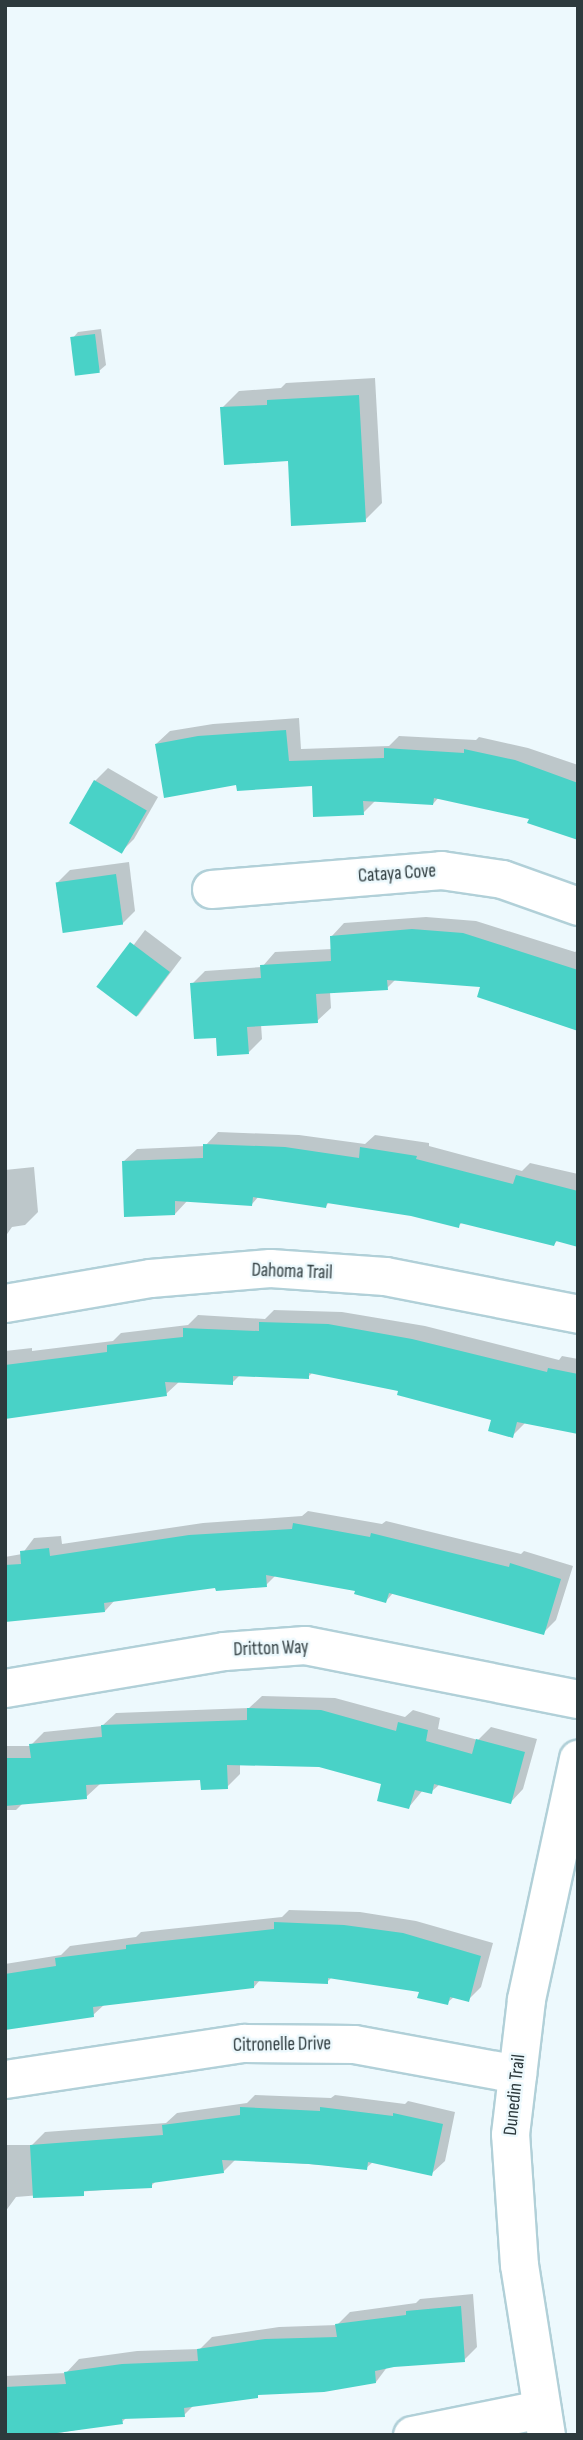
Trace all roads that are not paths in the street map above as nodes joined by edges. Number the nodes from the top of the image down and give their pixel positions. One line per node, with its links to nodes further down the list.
1 (211, 889): 2 (street, Cataya Cove)
2 (578, 906)
3 (5, 1303): 4 (street, Dahoma Trail)
4 (578, 1314)
5 (5, 1688): 6 (street, Dritton Way)
6 (578, 1699)
7 (578, 1759): 8 (street, Dunedin Trail)
8 (517, 2074): 9 (street, Citronelle Drive); 10 (street, Dunedin Trail)
9 (5, 2079)
10 (543, 2422): 11 (street)
11 (412, 2435)

